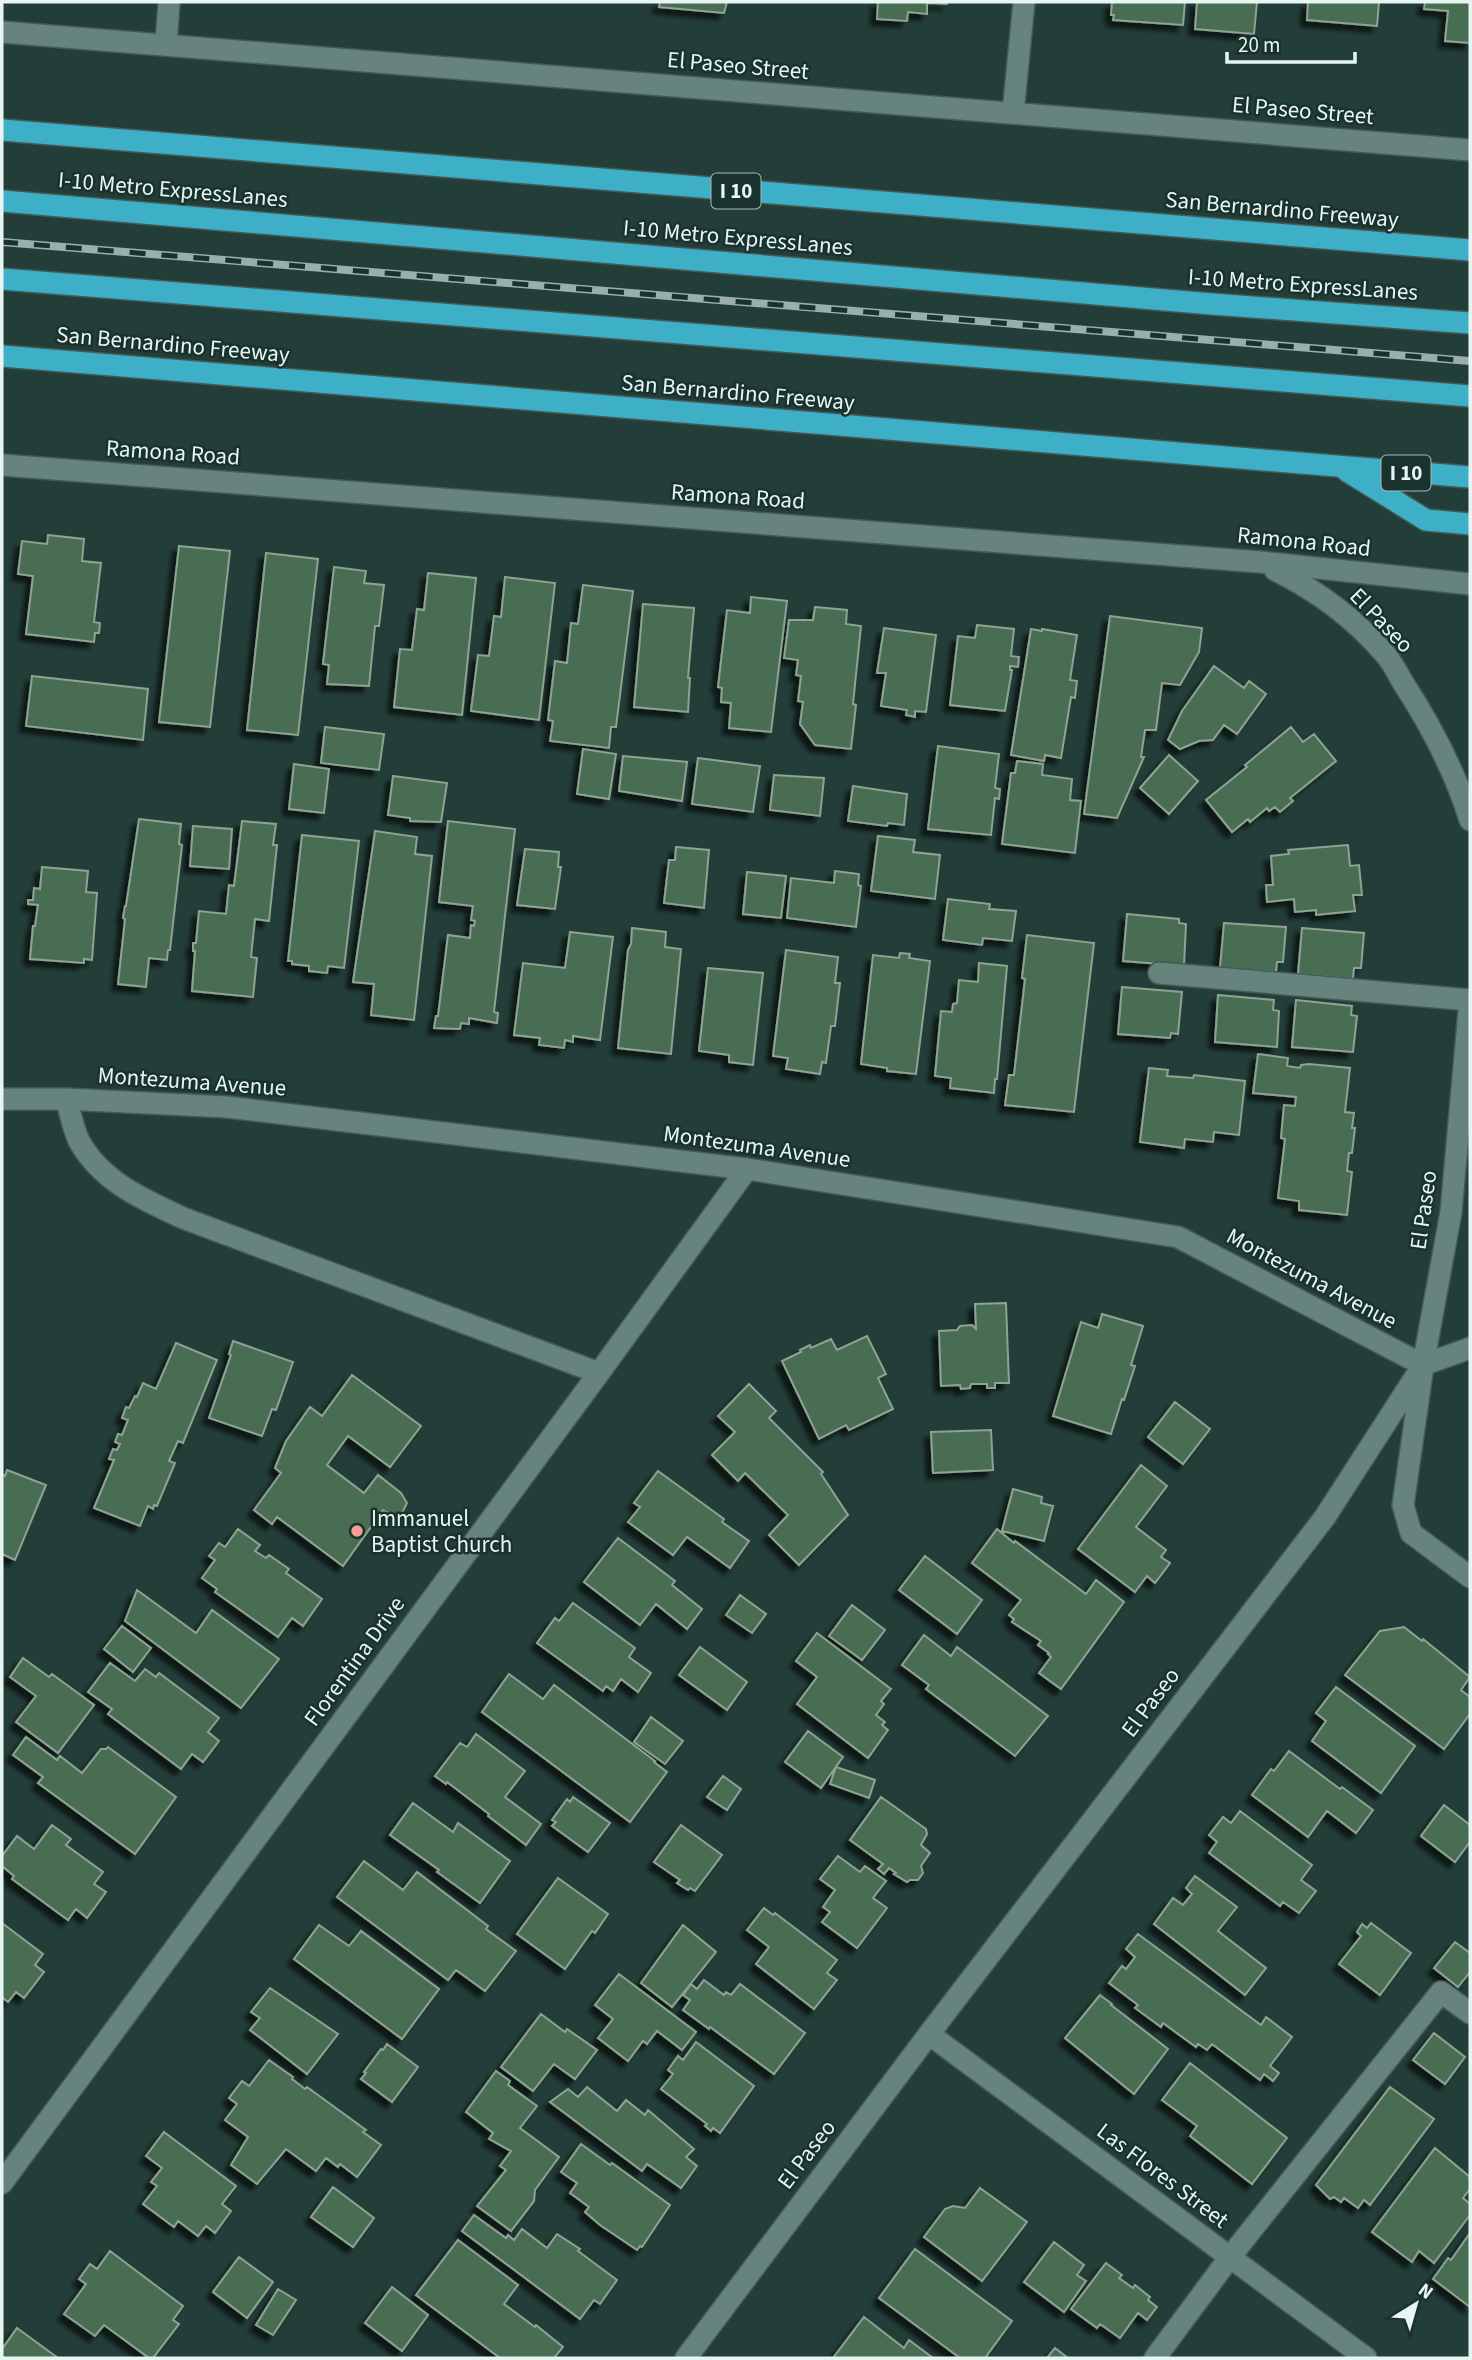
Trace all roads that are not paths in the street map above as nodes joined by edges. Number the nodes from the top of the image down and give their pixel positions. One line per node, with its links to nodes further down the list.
1 (169, 2): 4 (street)
2 (1024, 2): 5 (street)
3 (2, 32): 4 (street, El Paseo Street)
4 (166, 45): 5 (street, El Paseo Street)
5 (1013, 113): 7 (street, El Paseo Street)
6 (2, 131): 9 (highway, San Bernardino Freeway / I 10)
7 (1470, 150)
8 (2, 201): 11 (highway, I-10 Metro ExpressLanes)
9 (1470, 250)
10 (2, 279): 13 (highway)
11 (1470, 323)
12 (2, 356): 15 (highway, San Bernardino Freeway / I 10)
13 (1470, 396)
14 (2, 465): 18 (street, Ramona Road)
15 (1342, 468): 16 (highway, San Bernardino Freeway / I 10); 17 (highway)
16 (1470, 477)
17 (1470, 524)
18 (1259, 562): 19 (street, Ramona Road); 20 (street, El Paseo)
19 (1470, 584)
20 (1470, 820)
21 (1158, 973): 22 (street)
22 (1470, 1000): 27 (street, El Paseo)
23 (2, 1099): 24 (street, Montezuma Avenue)
24 (66, 1099): 25 (street, Montezuma Avenue); 28 (street)
25 (747, 1169): 27 (street, Montezuma Avenue); 28 (street, Florentina Drive)
26 (1470, 1349): 27 (street)
27 (1423, 1365): 29 (street); 31 (street, El Paseo)
28 (599, 1373): 32 (street, Florentina Drive)
29 (1470, 1577)
30 (1470, 2013): 33 (street)
31 (929, 2034): 33 (street, Las Flores Street); 34 (street, El Paseo)
32 (2, 2183)
33 (1230, 2257): 35 (street); 36 (street, Las Flores Street)
34 (686, 2358)
35 (1155, 2358)
36 (1366, 2358)

